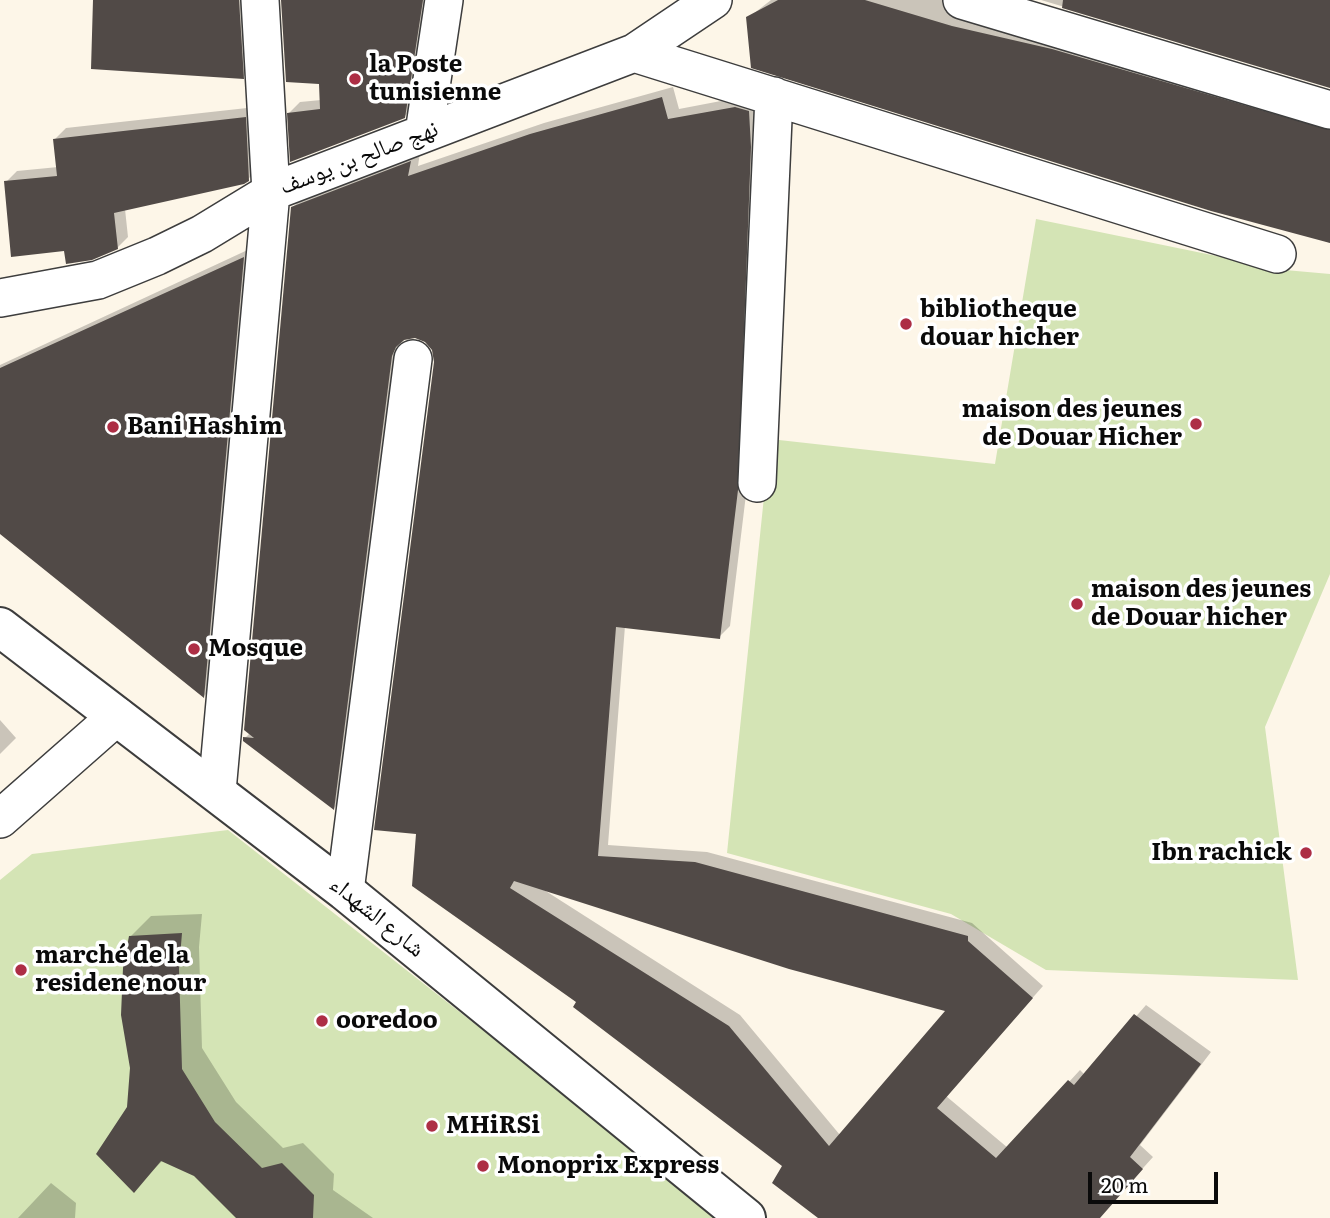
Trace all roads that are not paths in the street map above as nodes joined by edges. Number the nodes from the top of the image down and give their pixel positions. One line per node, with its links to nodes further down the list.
1 (260, 0): 10 (street)
2 (444, 0): 9 (street)
3 (713, 0): 6 (street, نهج صالح بن يوسف)
4 (962, 0): 5 (street)
5 (1030, 8): 8 (street)
6 (634, 53): 7 (street); 9 (street, نهج صالح بن يوسف)
7 (774, 96): 11 (street); 14 (street)
8 (1330, 110)
9 (424, 133): 10 (street, نهج صالح بن يوسف)
10 (271, 192): 12 (street, نهج صالح بن يوسف); 17 (street)
11 (1277, 254)
12 (0, 298)
13 (413, 359): 19 (street)
14 (757, 483)
15 (0, 627): 16 (street, شارع الشهداء)
16 (117, 716): 17 (street, شارع الشهداء); 18 (street)
17 (217, 791): 19 (street, شارع الشهداء)
18 (0, 819)
19 (345, 891): 20 (street, شارع الشهداء)
20 (746, 1218)

